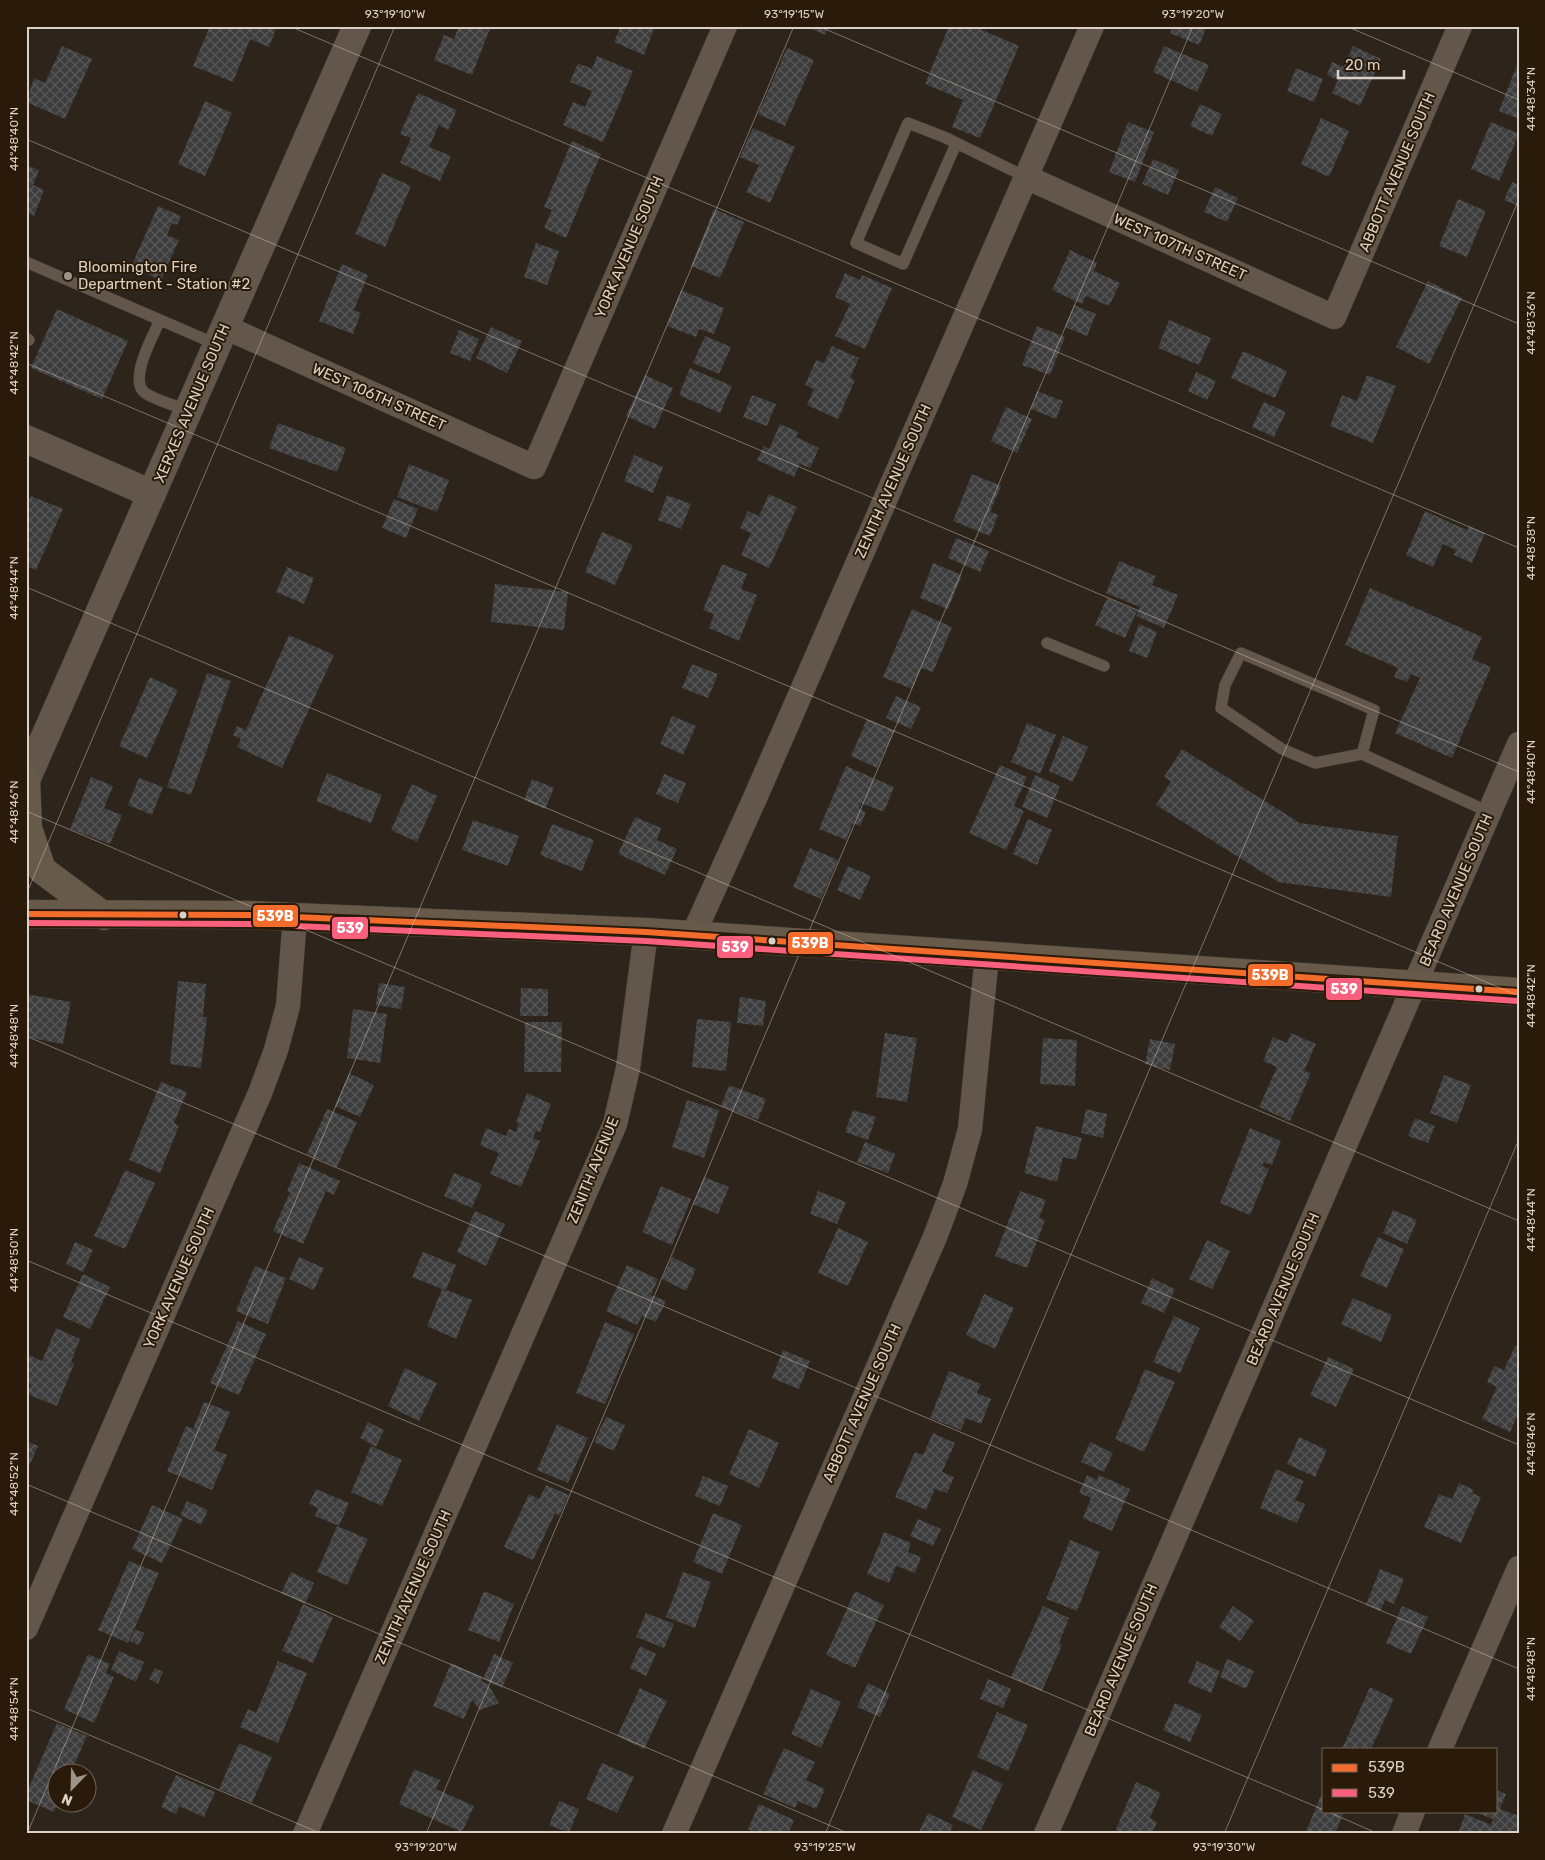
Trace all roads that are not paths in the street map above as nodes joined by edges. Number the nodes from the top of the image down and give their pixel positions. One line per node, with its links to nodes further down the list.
1 (356, 26): 10 (street, XERXES AVENUE SOUTH)
2 (725, 26): 13 (street, YORK AVENUE SOUTH)
3 (1092, 26): 6 (street, ZENITH AVENUE SOUTH)
4 (1460, 26): 8 (street, ABBOTT AVENUE SOUTH)
5 (956, 144): 5 (lane); 6 (lane)
6 (1026, 177): 8 (street, WEST 107TH STREET); 26 (street, ZENITH AVENUE SOUTH)
7 (26, 262): 9 (lane)
8 (1334, 317)
9 (160, 320): 10 (lane); 11 (lane)
10 (221, 336): 11 (street, XERXES AVENUE SOUTH); 13 (street, WEST 106TH STREET)
11 (189, 411): 14 (street, XERXES AVENUE SOUTH)
12 (26, 439): 14 (street)
13 (534, 467)
14 (152, 494): 20 (street, XERXES AVENUE SOUTH)
15 (1047, 643): 16 (lane)
16 (1104, 666)
17 (1519, 744): 19 (street, BEARD AVENUE SOUTH)
18 (1362, 754): 18 (lane); 21 (lane)
19 (1514, 768): 21 (street, BEARD AVENUE SOUTH)
20 (26, 780): 23 (main road)
21 (1489, 812): 28 (street, BEARD AVENUE SOUTH)
22 (26, 914): 23 (main road)
23 (104, 916): 24 (main road)
24 (295, 917): 25 (main road); 32 (street, YORK AVENUE SOUTH)
25 (646, 932): 26 (main road); 30 (street, ZENITH AVENUE)
26 (693, 935): 27 (main road)
27 (987, 955): 28 (main road); 36 (street, ABBOTT AVENUE SOUTH)
28 (1415, 984): 29 (main road); 37 (street, BEARD AVENUE SOUTH)
29 (1519, 992)
30 (521, 1341): 35 (street, ZENITH AVENUE SOUTH)
31 (1519, 1568): 33 (street)
32 (26, 1628)
33 (1440, 1748)
34 (1413, 1812): 38 (street)
35 (305, 1834)
36 (674, 1834)
37 (1046, 1834)
38 (1404, 1834)

